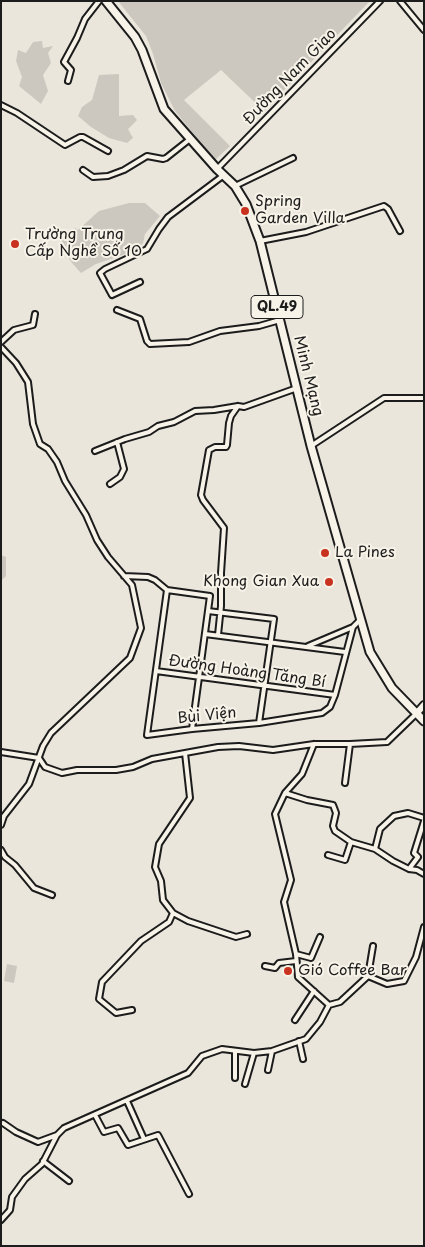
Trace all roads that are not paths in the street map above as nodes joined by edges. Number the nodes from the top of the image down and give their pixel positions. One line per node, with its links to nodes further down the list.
1 (99, 1): 6 (street)
2 (106, 1): 8 (highway, Minh Mạng / QL.49)
3 (380, 1): 11 (street, Đường Nam Giao)
4 (400, 1): 5 (street)
5 (424, 30)
6 (68, 81)
7 (1, 105): 9 (street)
8 (190, 139): 11 (highway, Minh Mạng / QL.49); 12 (street)
9 (108, 151)
10 (293, 158): 14 (street)
11 (216, 169): 13 (highway, Minh Mạng / QL.49)
12 (83, 170)
13 (224, 175): 14 (highway, Minh Mạng / QL.49); 17 (street)
14 (235, 186): 16 (highway, Minh Mạng / QL.49)
15 (400, 231): 16 (street)
16 (260, 241): 20 (highway, Minh Mạng / QL.49)
17 (140, 282)
18 (117, 310): 20 (street)
19 (36, 314): 21 (street)
20 (280, 320): 23 (highway, Minh Mạng / QL.49)
21 (1, 342)
22 (1, 347): 30 (street)
23 (298, 388): 25 (street); 27 (highway, Minh Mạng / QL.49)
24 (424, 398): 27 (street)
25 (238, 406): 26 (street); 33 (street)
26 (117, 442): 28 (street); 29 (street)
27 (312, 446): 34 (highway, Minh Mạng / QL.49)
28 (95, 452)
29 (110, 484)
30 (124, 576): 31 (street); 54 (street)
31 (167, 590): 32 (street); 41 (street, Bùi Viện)
32 (208, 611): 33 (street); 36 (street)
33 (220, 613): 37 (street); 38 (street)
34 (361, 619): 35 (street); 46 (highway, Minh Mạng / QL.49)
35 (353, 627): 39 (street); 40 (street, Bùi Viện)
36 (205, 634): 37 (street); 42 (street)
37 (218, 635): 38 (street)
38 (270, 642): 39 (street); 43 (street)
39 (306, 647): 40 (street)
40 (345, 652): 44 (street, Bùi Viện)
41 (156, 671): 42 (street, Đường Hoàng Tăng Bí); 49 (street, Bùi Viện)
42 (199, 677): 43 (street, Đường Hoàng Tăng Bí); 49 (street)
43 (264, 686): 44 (street, Đường Hoàng Tăng Bí); 48 (street)
44 (335, 696): 48 (street, Bùi Viện)
45 (424, 705): 46 (main road)
46 (416, 714): 47 (highway, QL.49); 51 (street)
47 (423, 720)
48 (259, 722): 49 (street, Bùi Viện)
49 (192, 728)
50 (314, 744): 51 (street); 53 (street); 56 (street)
51 (350, 744): 55 (street)
52 (1, 752): 54 (street)
53 (185, 753): 54 (street); 67 (street)
54 (40, 758): 59 (street)
55 (345, 783)
56 (285, 793): 60 (street); 72 (street)
57 (424, 818): 61 (street)
58 (424, 821): 64 (street)
59 (1, 825)
60 (352, 842): 61 (street); 63 (street)
61 (375, 848): 64 (street)
62 (1, 850): 66 (street)
63 (328, 855)
64 (409, 869): 65 (street)
65 (424, 874)
66 (52, 895)
67 (173, 913): 69 (street); 78 (street)
68 (424, 927): 75 (street)
69 (247, 934)
70 (320, 937): 72 (street)
71 (373, 946): 75 (street)
72 (296, 954): 73 (street)
73 (296, 961): 74 (street); 76 (street)
74 (264, 966)
75 (368, 976): 77 (street)
76 (314, 992): 77 (street); 79 (street)
77 (329, 1005): 80 (street)
78 (132, 1010)
79 (295, 1020)
80 (299, 1042): 82 (street); 84 (street)
81 (235, 1051): 83 (street); 86 (street); 88 (street)
82 (272, 1051): 83 (street); 85 (street)
83 (254, 1053): 87 (street)
84 (303, 1059)
85 (268, 1070)
86 (235, 1078)
87 (245, 1084)
88 (127, 1101): 89 (street); 92 (street)
89 (95, 1114): 91 (street); 92 (street)
90 (3, 1123): 91 (street)
91 (56, 1135): 93 (street)
92 (144, 1139): 95 (street)
93 (43, 1161): 94 (street); 96 (street)
94 (69, 1181)
95 (189, 1194)
96 (1, 1220)

